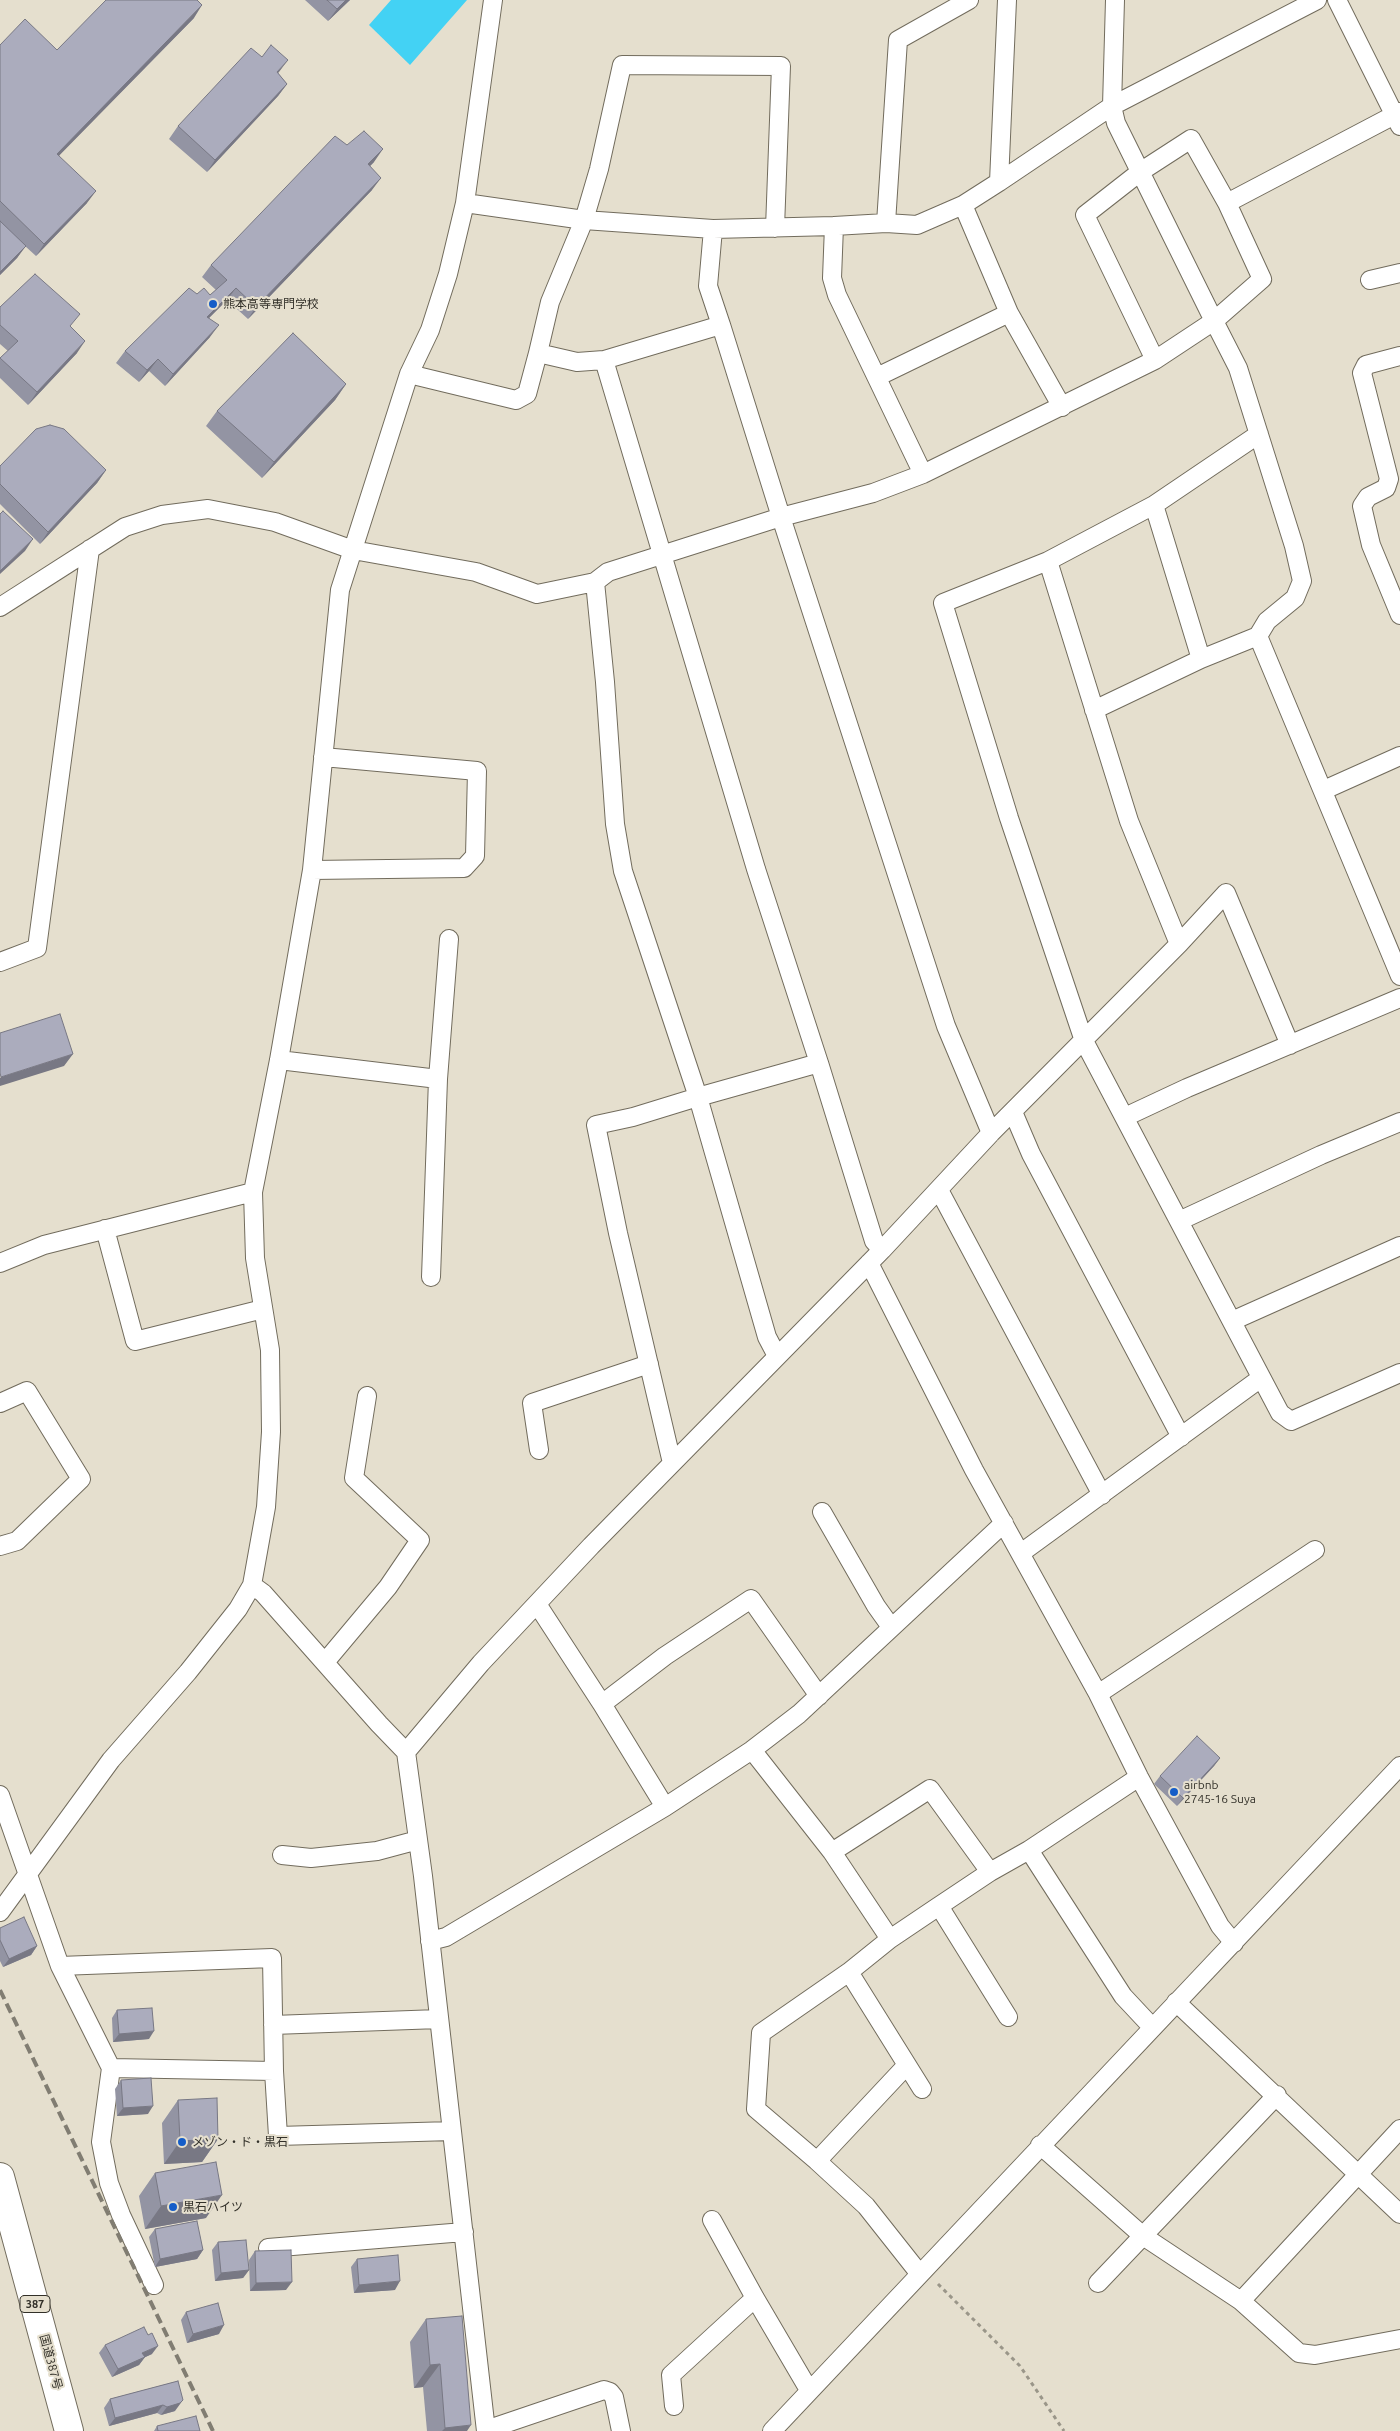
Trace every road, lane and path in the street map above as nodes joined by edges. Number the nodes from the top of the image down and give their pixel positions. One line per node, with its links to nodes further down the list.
1 (493, 0): 11 (street)
2 (969, 0): 15 (street)
3 (1007, 0): 10 (street)
4 (1115, 0): 7 (street)
5 (1317, 0): 7 (street)
6 (1337, 0): 8 (street)
7 (1112, 106): 9 (street); 10 (street)
8 (1399, 117): 12 (street)
9 (1140, 172): 12 (street); 22 (street); 27 (street)
10 (999, 182): 13 (street)
11 (465, 203): 14 (street); 28 (street)
12 (1227, 203): 22 (street)
13 (963, 204): 15 (street); 21 (street)
14 (584, 220): 17 (street); 18 (street); 24 (street)
15 (886, 223): 16 (street)
16 (834, 226): 17 (street); 29 (street)
17 (776, 228): 18 (street)
18 (713, 229): 23 (street)
19 (1400, 273): 20 (street)
20 (1370, 280)
21 (1009, 313): 29 (street); 30 (street)
22 (1214, 321): 27 (street); 31 (street)
23 (722, 325): 26 (street); 34 (street)
24 (538, 353): 26 (street); 28 (street)
25 (1400, 356): 41 (street)
26 (604, 360): 37 (street)
27 (1155, 360): 30 (street)
28 (409, 374): 36 (street)
29 (877, 377): 32 (street)
30 (1062, 407): 32 (street)
31 (1259, 434): 33 (street); 42 (street)
32 (923, 474): 34 (street)
33 (1154, 505): 38 (street); 43 (street)
34 (781, 517): 37 (street); 63 (street)
35 (90, 549): 36 (street); 40 (street); 51 (street)
36 (353, 550): 39 (street); 46 (street)
37 (661, 556): 39 (street); 57 (street)
38 (1048, 561): 44 (street); 54 (street)
39 (595, 582): 59 (street)
40 (0, 607)
41 (1400, 615)
42 (1258, 636): 43 (street); 47 (street)
43 (1201, 659): 44 (street)
44 (1094, 710): 50 (street)
45 (1400, 756): 47 (street)
46 (323, 757): 48 (street); 48 (street)
47 (1324, 790): 52 (street)
48 (312, 870): 56 (street)
49 (449, 939): 58 (street)
50 (1179, 944): 54 (street); 55 (street)
51 (0, 962)
52 (1400, 976)
53 (1400, 998): 55 (street)
54 (1084, 1041): 60 (street); 61 (street)
55 (1290, 1045): 61 (street)
56 (280, 1060): 58 (street); 65 (street)
57 (819, 1063): 59 (street); 69 (street)
58 (438, 1079): 72 (street)
59 (698, 1097): 75 (street); 76 (street)
60 (1013, 1112): 63 (street); 81 (street)
61 (1125, 1117): 66 (street)
62 (1400, 1122): 66 (street)
63 (991, 1133): 64 (street)
64 (939, 1190): 69 (street); 84 (street)
65 (253, 1192): 67 (street); 73 (street)
66 (1180, 1221): 74 (street)
67 (105, 1229): 70 (street); 73 (street)
68 (1400, 1246): 74 (street)
69 (882, 1250): 71 (street)
70 (0, 1263)
71 (869, 1263): 75 (street); 86 (street)
72 (431, 1277)
73 (263, 1309): 90 (street)
74 (1232, 1321): 78 (street)
75 (777, 1356): 83 (street)
76 (649, 1364): 82 (street); 83 (street)
77 (1400, 1373): 78 (street)
78 (1261, 1378): 81 (street)
79 (367, 1396): 93 (street)
80 (0, 1403): 87 (street)
81 (1181, 1437): 84 (street)
82 (539, 1450)
83 (672, 1463): 91 (street)
84 (1102, 1495): 89 (street)
85 (822, 1512): 92 (street)
86 (1004, 1523): 89 (street); 92 (street)
87 (0, 1546)
88 (1315, 1550): 94 (street)
89 (1021, 1553): 94 (street)
90 (252, 1585): 93 (street); 108 (street)
91 (538, 1604): 96 (street); 98 (street)
92 (891, 1627): 95 (street)
93 (326, 1661): 98 (street)
94 (1098, 1694): 100 (street)
95 (820, 1696): 96 (street); 97 (street)
96 (602, 1704): 102 (street)
97 (752, 1750): 102 (street); 105 (street)
98 (406, 1752): 103 (street)
99 (1400, 1766): 113 (street)
100 (1139, 1777): 104 (street); 113 (street)
101 (0, 1795): 108 (street)
102 (665, 1807): 112 (street)
103 (418, 1840): 106 (street); 112 (street)
104 (1029, 1850): 107 (street); 120 (street)
105 (832, 1852): 107 (street); 111 (street)
106 (282, 1855)
107 (990, 1872): 109 (street)
108 (28, 1874): 110 (street); 114 (street)
109 (939, 1906): 111 (street); 117 (street)
110 (0, 1912)
111 (890, 1939): 115 (street)
112 (430, 1941): 118 (street)
113 (1234, 1943): 116 (street)
114 (60, 1966): 119 (street); 122 (street)
115 (849, 1972): 121 (street); 129 (street)
116 (1176, 2002): 120 (street); 125 (street)
117 (1008, 2017)
118 (439, 2019): 119 (street); 127 (street)
119 (273, 2024): 123 (street)
120 (1152, 2027): 128 (street)
121 (907, 2066): 124 (street); 129 (street)
122 (111, 2068): 123 (street); 139 (street)
123 (274, 2071): 127 (street)
124 (922, 2089)
125 (1277, 2095): 130 (street); 135 (street)
126 (1400, 2129): 130 (street)
127 (452, 2132): 134 (street)
128 (1040, 2146): 135 (street); 137 (street)
129 (817, 2161): 137 (street)
130 (1358, 2174): 132 (street); 141 (street)
131 (0, 2177): 145 (highway, 国道387号 / 387)
132 (1400, 2214)
133 (712, 2220): 140 (street)
134 (464, 2232): 136 (street); 146 (street)
135 (1143, 2236): 138 (street); 141 (street)
136 (268, 2248)
137 (919, 2273): 143 (street); 149 (path)
138 (1098, 2283)
139 (154, 2286)
140 (755, 2298): 143 (street); 144 (street)
141 (1241, 2301): 142 (street)
142 (1400, 2339)
143 (809, 2390): 148 (street)
144 (674, 2406)
145 (69, 2431)
146 (486, 2431): 147 (street)
147 (621, 2431)
148 (772, 2431)
149 (1064, 2431)

